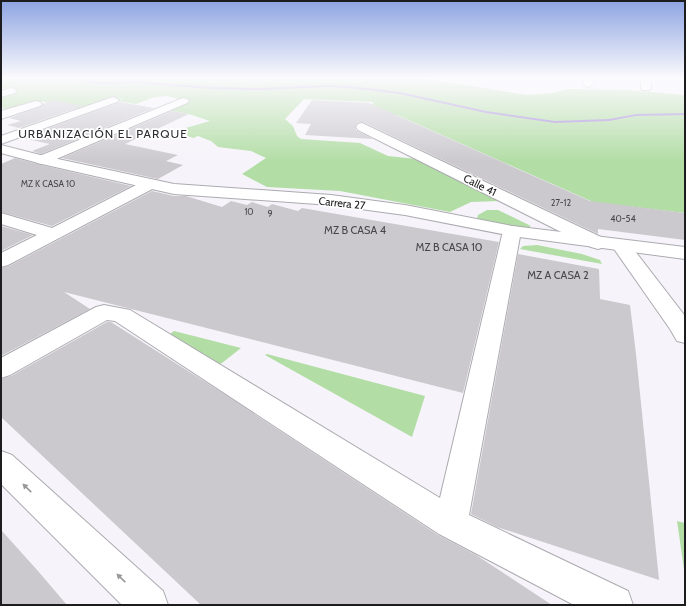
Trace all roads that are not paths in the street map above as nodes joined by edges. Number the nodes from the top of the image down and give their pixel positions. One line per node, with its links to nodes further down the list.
1 (29, 106): 4 (street)
2 (95, 106): 6 (street)
3 (170, 106): 8 (street)
4 (1, 115)
5 (362, 127): 13 (street, Calle 41)
6 (1, 140)
7 (1, 150): 8 (street, Carrera 27)
8 (42, 160): 9 (street, Carrera 27)
9 (150, 184): 11 (street, Carrera 27); 12 (street)
10 (1, 218): 12 (street)
11 (512, 231): 13 (street, Carrera 27); 20 (street)
12 (53, 234): 16 (street)
13 (598, 243): 14 (street, Carrera 27)
14 (621, 246): 15 (street, Carrera 27); 17 (street)
15 (685, 254)
16 (1, 262)
17 (685, 335)
18 (1, 369): 20 (street)
19 (1, 464): 21 (street, one-way to 19)
20 (451, 523): 22 (street)
21 (149, 605)
22 (614, 605)

